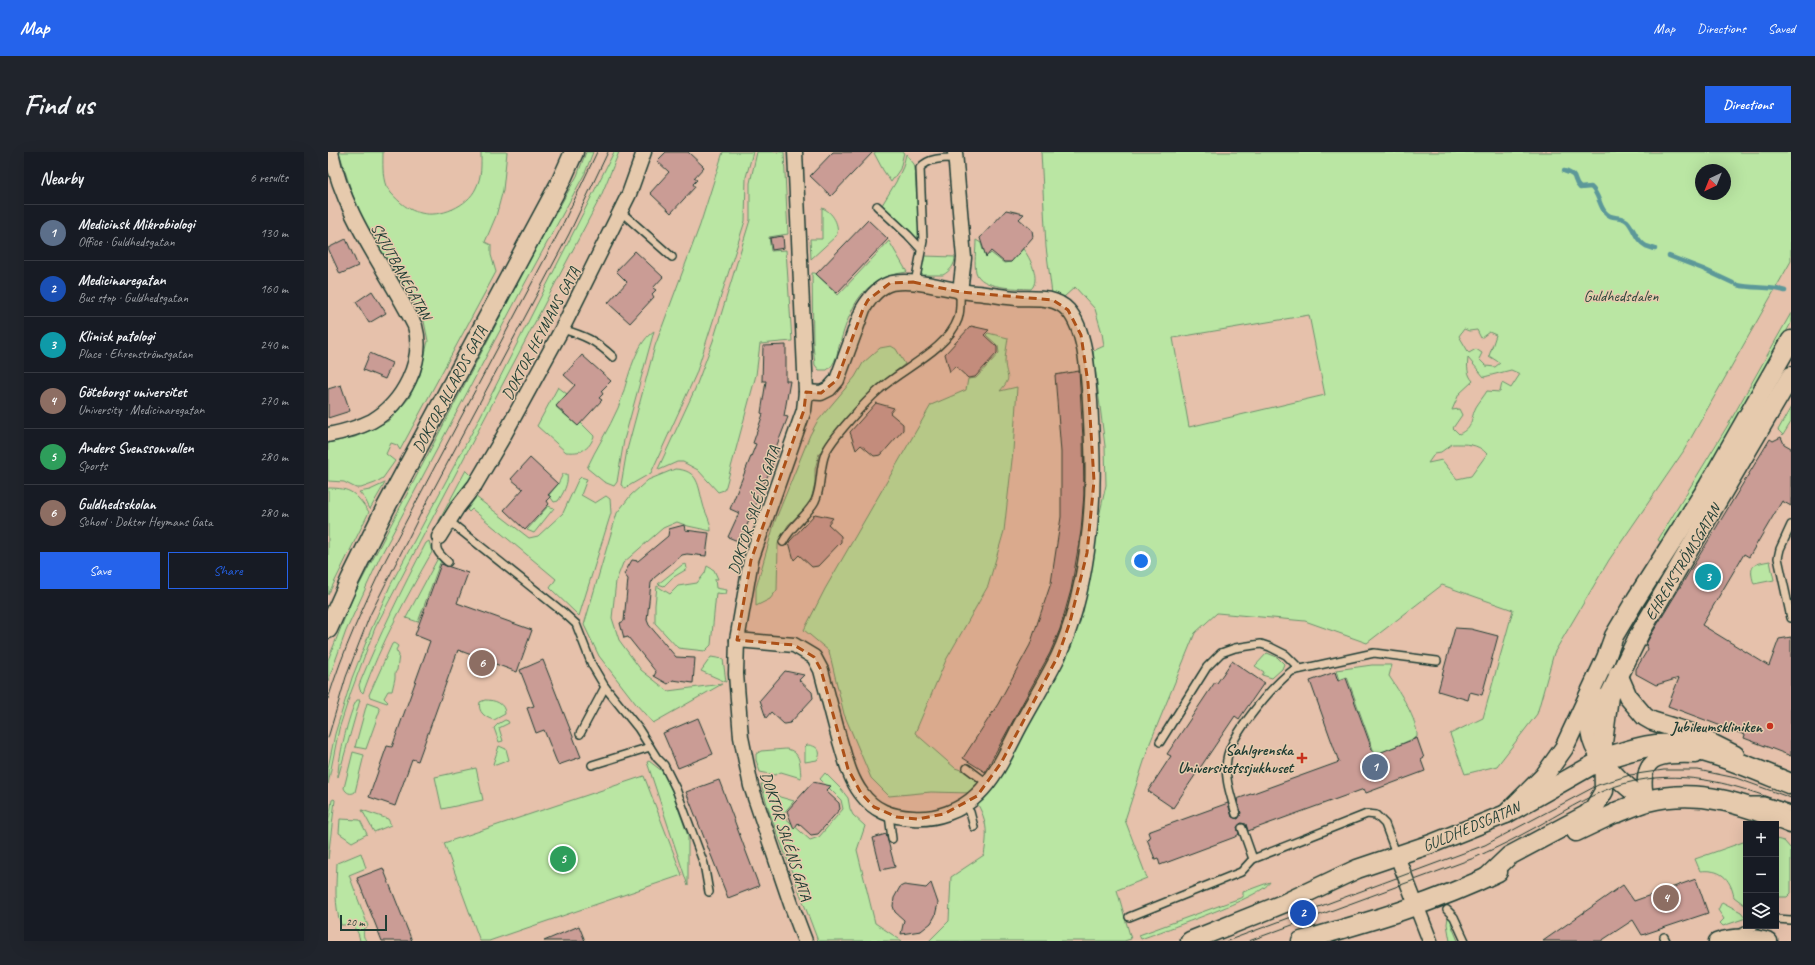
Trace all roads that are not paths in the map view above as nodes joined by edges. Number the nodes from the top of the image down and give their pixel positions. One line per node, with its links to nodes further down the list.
1 (330, 152): 17 (street, SKJUTBANEGATAN)
2 (574, 152): 24 (street, DOKTOR ALLARDS GATA)
3 (644, 152): 7 (street, DOKTOR HEYMANS GATA)
4 (795, 152): 16 (street, DOKTOR SALÉNS GATA)
5 (955, 155): 8 (lane); 11 (street)
6 (877, 206): 8 (lane)
7 (620, 211): 9 (lane); 12 (street, DOKTOR HEYMANS GATA)
8 (921, 249): 10 (lane)
9 (672, 257)
10 (915, 283): 11 (street); 16 (street)
11 (960, 292): 21 (lane); 38 (street)
12 (562, 329): 14 (lane); 18 (street, DOKTOR HEYMANS GATA)
13 (1791, 340): 26 (street, EHRENSTRÖMSGATAN)
14 (613, 357)
15 (1791, 376): 29 (street, EHRENSTRÖMSGATAN)
16 (806, 392): 25 (street, DOKTOR SALÉNS GATA)
17 (328, 435)
18 (449, 521): 20 (street, DOKTOR HEYMANS GATA); 30 (lane)
19 (1791, 525): 23 (lane)
20 (439, 537): 22 (lane)
21 (783, 542)
22 (448, 562)
23 (1791, 618)
24 (328, 629)
25 (737, 640): 47 (street); 63 (street, DOKTOR SALÉNS GATA)
26 (1606, 658): 35 (street, EHRENSTRÖMSGATAN); 46 (street, EHRENSTRÖMSGATAN)
27 (1437, 661): 28 (lane)
28 (1300, 669): 32 (lane); 45 (lane)
29 (1618, 674): 35 (street, EHRENSTRÖMSGATAN); 39 (street)
30 (605, 687): 31 (lane); 33 (lane)
31 (580, 734)
32 (1160, 742)
33 (650, 747): 36 (lane); 55 (lane)
34 (1721, 757): 35 (main road); 39 (main road); 40 (street)
35 (1603, 759): 40 (street, EHRENSTRÖMSGATAN); 46 (street, GULDHEDSGATAN); 54 (street)
36 (592, 765)
37 (967, 768): 38 (lane)
38 (987, 783): 42 (street)
39 (1791, 783)
40 (1647, 801): 41 (main road); 44 (main road)
41 (1732, 801): 43 (lane); 48 (main road)
42 (964, 805): 47 (street); 49 (lane)
43 (1791, 809)
44 (1618, 812): 54 (street)
45 (1236, 814)
46 (1506, 814): 52 (street, GULDHEDSGATAN)
47 (889, 816): 51 (lane)
48 (1791, 823)
49 (974, 827)
50 (1242, 828): 53 (lane)
51 (892, 839)
52 (1397, 856): 53 (lane); 56 (street); 64 (street, GULDHEDSGATAN)
53 (1253, 858): 58 (lane)
54 (1487, 877): 56 (street)
55 (709, 892)
56 (1417, 906): 65 (street); 66 (street)
57 (1447, 910): 67 (lane)
58 (1129, 917)
59 (1779, 919): 60 (lane)
60 (1791, 920)
61 (1749, 929): 62 (lane)
62 (1732, 938): 68 (street); 69 (street)
63 (805, 941)
64 (1190, 941)
65 (1301, 941)
66 (1430, 941)
67 (1465, 941)
68 (1716, 941)
69 (1770, 941)

